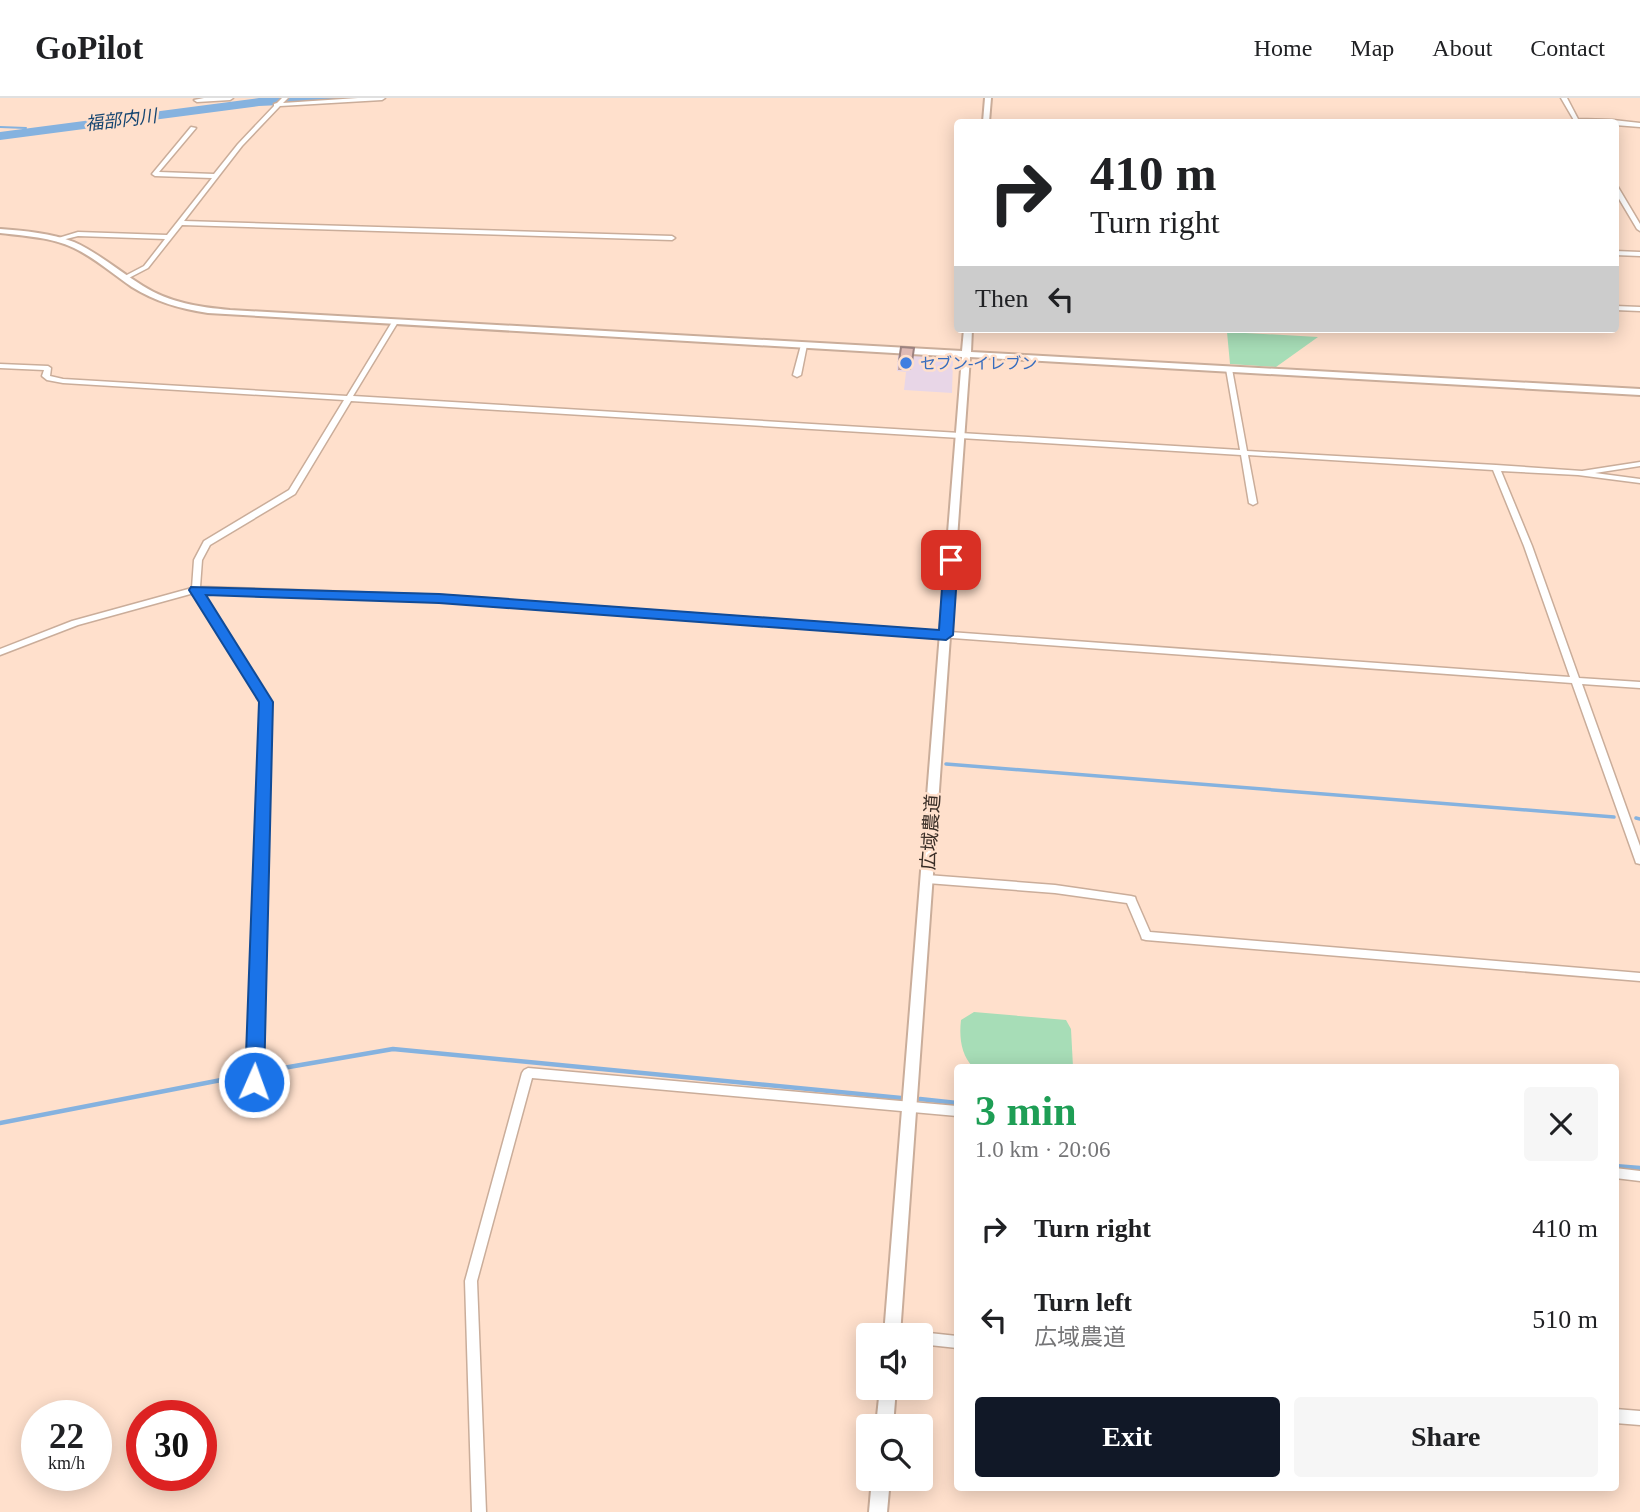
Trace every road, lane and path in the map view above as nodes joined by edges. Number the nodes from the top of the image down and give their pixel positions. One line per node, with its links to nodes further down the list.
1 (230, 98): 5 (street)
2 (382, 98): 6 (street)
3 (988, 98): 7 (street)
4 (1564, 98): 8 (street)
5 (197, 100)
6 (281, 102): 12 (street)
7 (986, 119)
8 (1575, 119)
9 (1619, 123): 10 (street)
10 (1640, 125)
11 (193, 128): 12 (street)
12 (216, 176): 14 (street)
13 (1619, 198): 15 (street)
14 (180, 223): 17 (street); 18 (street)
15 (1640, 229)
16 (0, 231): 19 (street)
17 (169, 237): 19 (street); 22 (street)
18 (672, 238)
19 (58, 239): 22 (street)
20 (1619, 253): 21 (street)
21 (1640, 254)
22 (125, 278): 25 (street)
23 (1619, 308): 24 (street)
24 (1640, 309)
25 (395, 322): 27 (street); 33 (street)
26 (968, 333): 28 (street, 広域農道)
27 (804, 345): 28 (street); 31 (street)
28 (966, 354): 30 (street); 34 (street, 広域農道)
29 (0, 366): 33 (street)
30 (1229, 369): 32 (street); 35 (street)
31 (797, 375)
32 (1640, 392)
33 (350, 397): 34 (street); 41 (street)
34 (960, 434): 35 (street); 42 (street, 広域農道)
35 (1243, 452): 37 (street); 40 (street)
36 (1640, 464): 38 (street)
37 (1496, 467): 38 (street); 44 (street)
38 (1578, 472): 39 (street)
39 (1640, 481)
40 (1253, 503)
41 (196, 590): 42 (street); 43 (street); 49 (street)
42 (946, 635): 44 (street); 47 (street, 広域農道)
43 (0, 652)
44 (1577, 680): 45 (street); 46 (street)
45 (1640, 685)
46 (1640, 860)
47 (927, 879): 48 (street); 50 (street, 広域農道)
48 (1640, 978)
49 (254, 1081)
50 (910, 1106): 51 (street); 54 (street, 広域農道); 60 (street)
51 (954, 1111)
52 (1619, 1173): 53 (street)
53 (1640, 1176)
54 (894, 1323)
55 (933, 1339): 56 (street)
56 (954, 1342)
57 (1619, 1416): 58 (street)
58 (1640, 1418)
59 (880, 1491): 61 (street)
60 (479, 1512)
61 (878, 1512)

